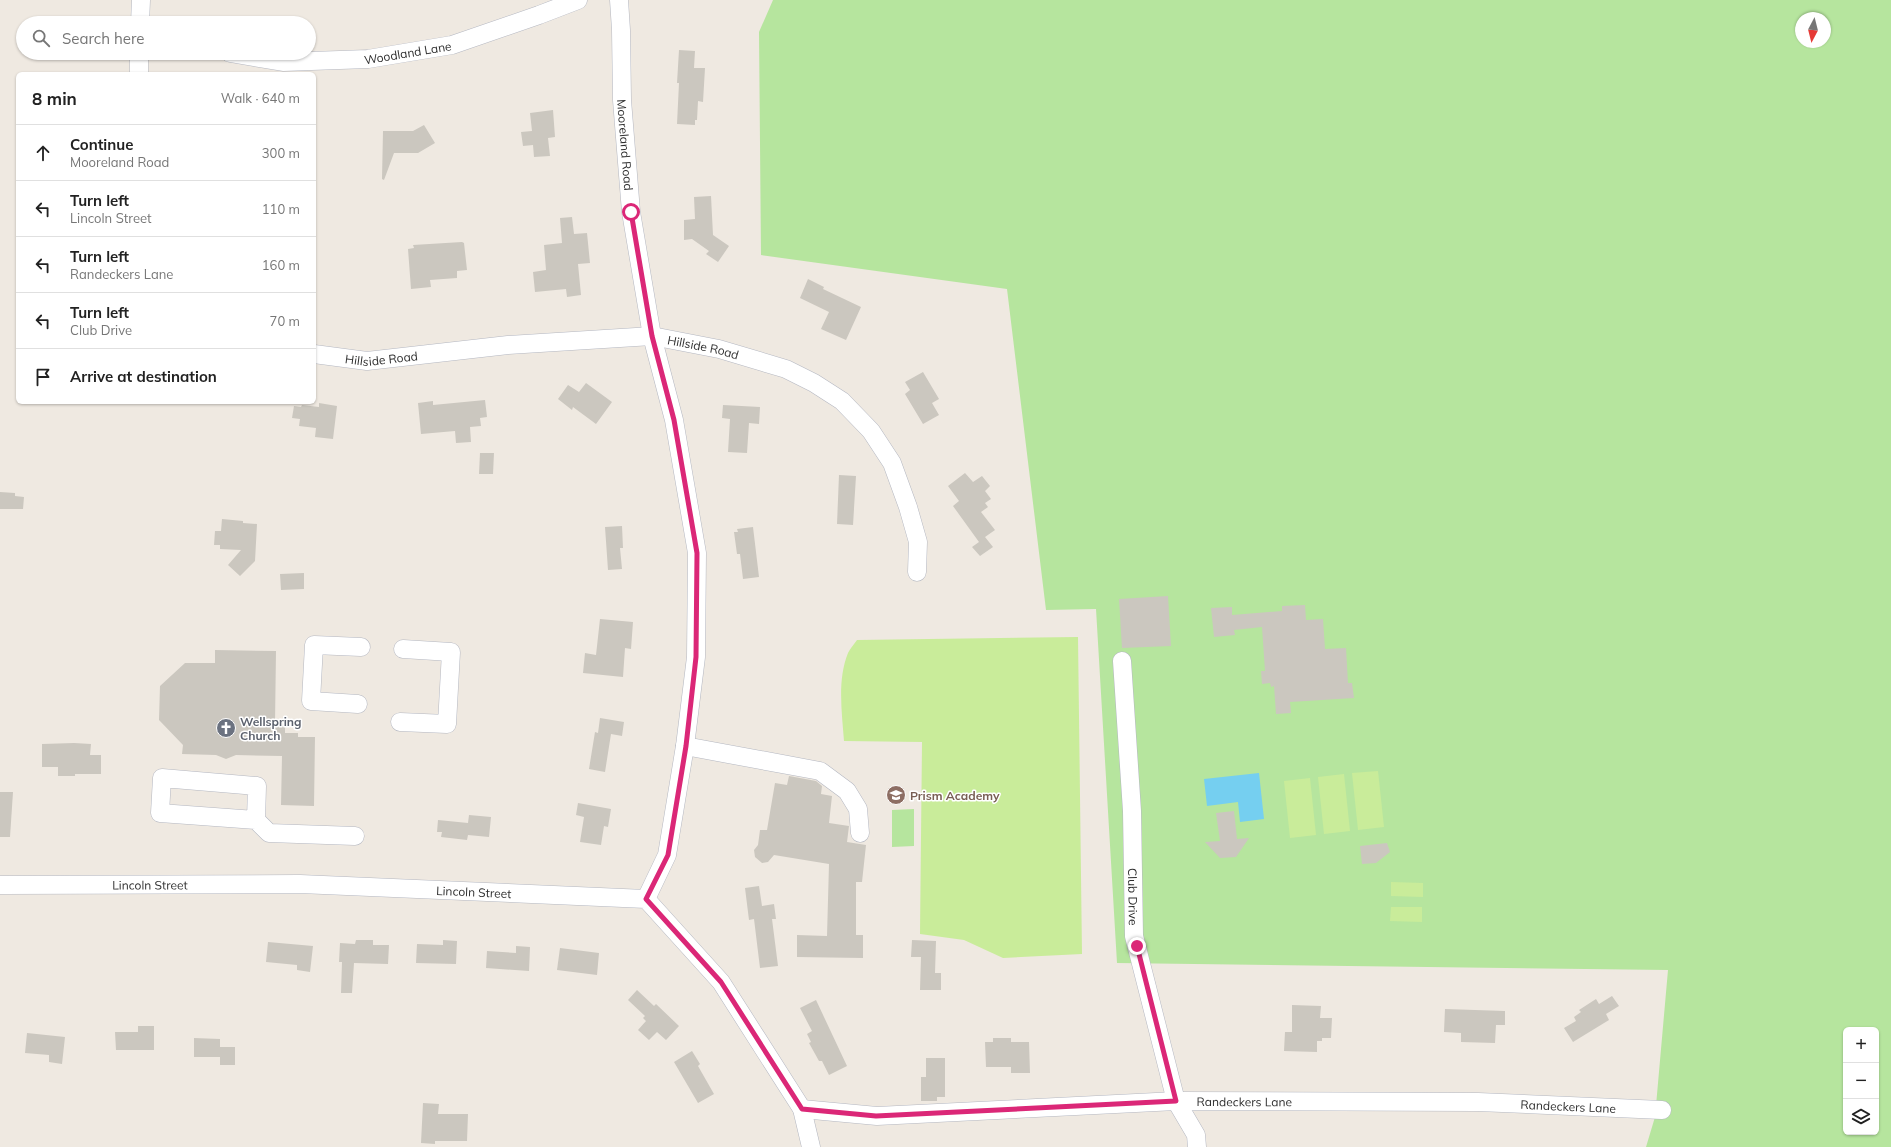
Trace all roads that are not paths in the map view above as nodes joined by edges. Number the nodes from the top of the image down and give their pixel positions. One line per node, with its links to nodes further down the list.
1 (141, 0): 4 (street)
2 (578, 0): 6 (street, Woodland Lane)
3 (619, 0): 8 (street, Mooreland Road)
4 (140, 16)
5 (139, 60): 7 (street)
6 (271, 60)
7 (139, 72)
8 (652, 336): 9 (street, Hillside Road); 10 (street, Hillside Road); 16 (street, Mooreland Road)
9 (316, 354)
10 (918, 572)
11 (361, 647): 14 (street)
12 (403, 649): 15 (street)
13 (1122, 661): 22 (street, Club Drive)
14 (358, 704)
15 (400, 722)
16 (686, 746): 18 (street); 21 (street, Mooreland Road)
17 (256, 820): 17 (street); 19 (street)
18 (860, 833)
19 (355, 836)
20 (0, 885): 21 (street, Lincoln Street)
21 (646, 899): 23 (street)
22 (1176, 1101): 23 (street, Randeckers Lane); 24 (street, Randeckers Lane); 26 (street, Club Drive)
23 (802, 1109): 25 (street)
24 (1662, 1110)
25 (811, 1147)
26 (1197, 1147)

